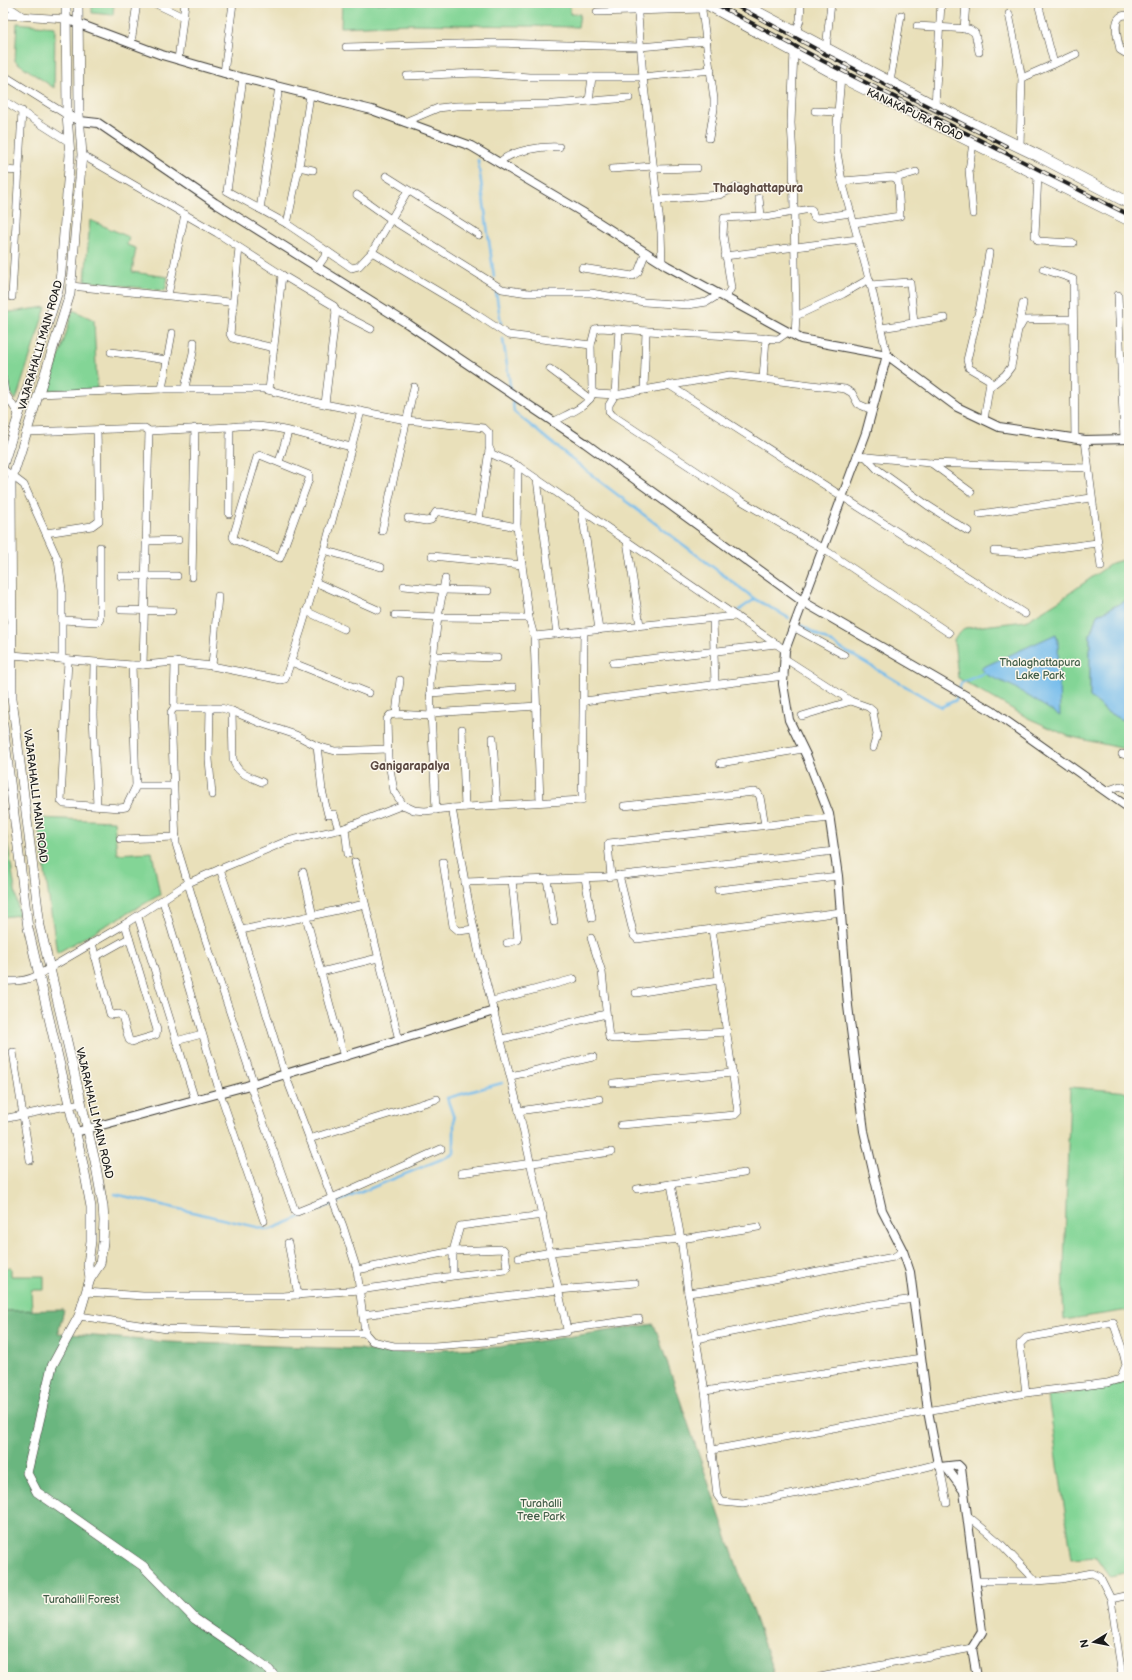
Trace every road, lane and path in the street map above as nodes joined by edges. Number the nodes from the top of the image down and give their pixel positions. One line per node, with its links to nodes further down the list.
1 (3, 3): 21 (street)
2 (66, 3): 23 (main road, VAJARAHALLI MAIN ROAD)
3 (78, 3): 24 (main road, VAJARAHALLI MAIN ROAD)
4 (137, 3): 30 (street)
5 (154, 3): 22 (street)
6 (185, 3): 22 (street)
7 (232, 3): 42 (street)
8 (740, 3): 28 (highway, KANAKAPURA ROAD)
9 (801, 3): 28 (street)
10 (830, 3): 33 (street)
11 (941, 3): 26 (street)
12 (966, 3): 27 (street)
13 (1038, 3): 40 (street)
14 (703, 5): 15 (street); 29 (street); 34 (highway, KANAKAPURA ROAD)
15 (637, 6): 16 (street); 32 (street)
16 (597, 12)
17 (1009, 14): 49 (street)
18 (3, 15): 21 (street)
19 (901, 15): 50 (street)
20 (1129, 15): 36 (street)
21 (22, 16): 23 (street)
22 (183, 17): 38 (street)
23 (66, 19): 24 (street); 60 (main road, VAJARAHALLI MAIN ROAD)
24 (78, 24): 30 (street); 61 (main road, VAJARAHALLI MAIN ROAD)
25 (917, 26): 26 (street)
26 (939, 28): 27 (street); 56 (street)
27 (964, 29): 35 (street)
28 (796, 33): 33 (highway, KANAKAPURA ROAD)
29 (707, 41): 32 (street); 41 (street)
30 (131, 43): 38 (street)
31 (346, 47): 32 (street)
32 (640, 47): 46 (street)
33 (826, 49): 39 (highway, KANAKAPURA ROAD)
34 (794, 52): 47 (highway, KANAKAPURA ROAD); 89 (street)
35 (979, 52)
36 (1129, 52)
37 (1076, 54): 40 (street)
38 (178, 60): 42 (street)
39 (847, 60): 47 (street); 50 (highway, KANAKAPURA ROAD)
40 (1054, 64): 49 (street)
41 (711, 70): 46 (street); 63 (street)
42 (224, 73): 48 (street)
43 (3, 75): 60 (street)
44 (407, 76): 45 (street)
45 (592, 77): 46 (street); 55 (street)
46 (643, 77): 71 (street)
47 (841, 77): 59 (street); 65 (highway, KANAKAPURA ROAD)
48 (243, 78): 51 (street); 88 (street)
49 (1022, 78): 66 (street)
50 (890, 82): 56 (highway, KANAKAPURA ROAD)
51 (280, 87): 52 (street); 88 (street)
52 (310, 95): 62 (street); 70 (street)
53 (629, 98): 55 (street)
54 (3, 100): 57 (street)
55 (589, 101): 62 (street)
56 (935, 106): 66 (highway, KANAKAPURA ROAD)
57 (22, 111): 64 (street); 76 (street)
58 (814, 111): 59 (street)
59 (838, 112): 81 (street)
60 (67, 115): 61 (street); 64 (main road, VAJARAHALLI MAIN ROAD)
61 (80, 121): 68 (main road, VAJARAHALLI MAIN ROAD); 109 (street)
62 (405, 122): 69 (street)
63 (709, 138)
64 (69, 142): 156 (main road, VAJARAHALLI MAIN ROAD)
65 (973, 143): 78 (highway, KANAKAPURA ROAD); 92 (street)
66 (1020, 146): 87 (highway, KANAKAPURA ROAD)
67 (559, 147): 69 (street)
68 (82, 155): 91 (street); 114 (main road, VAJARAHALLI MAIN ROAD)
69 (499, 162): 105 (street)
70 (299, 166): 75 (street); 97 (street)
71 (654, 167): 72 (street); 73 (street); 86 (street)
72 (696, 168)
73 (612, 169)
74 (3, 170): 76 (street)
75 (313, 170)
76 (19, 171): 118 (street)
77 (916, 172): 80 (street)
78 (1038, 175): 95 (highway, KANAKAPURA ROAD); 100 (street)
79 (386, 176): 83 (street)
80 (896, 178): 81 (street); 96 (street)
81 (842, 181): 90 (street)
82 (737, 187): 86 (street)
83 (408, 190): 94 (street); 98 (street)
84 (357, 195): 94 (street)
85 (759, 198): 93 (street)
86 (657, 200): 108 (street)
87 (1129, 203)
88 (260, 209): 97 (street)
89 (794, 212): 90 (street); 93 (street); 101 (street)
90 (851, 213): 96 (street)
91 (185, 214): 102 (street); 115 (street)
92 (973, 214)
93 (762, 216): 107 (street)
94 (392, 220): 104 (street); 117 (street)
95 (1129, 220)
96 (854, 223): 99 (street)
97 (287, 224): 103 (street)
98 (479, 235)
99 (858, 239): 101 (street); 113 (street)
100 (1073, 243)
101 (794, 246): 107 (street); 122 (street)
102 (239, 248): 112 (street); 120 (street)
103 (328, 252): 104 (street); 109 (street)
104 (372, 252): 135 (street)
105 (646, 252): 108 (street); 110 (street)
106 (989, 253): 144 (street)
107 (726, 256): 117 (street)
108 (662, 263): 117 (street)
109 (318, 268): 159 (street)
110 (582, 268)
111 (1043, 269): 124 (street)
112 (282, 275): 121 (street); 136 (street)
113 (870, 282): 122 (street); 125 (street); 126 (street)
114 (71, 286): 115 (street); 150 (main road, VAJARAHALLI MAIN ROAD)
115 (168, 295): 120 (street)
116 (1118, 295): 167 (street)
117 (723, 296): 131 (street)
118 (12, 298)
119 (1022, 303): 132 (street)
120 (233, 306): 136 (street)
121 (336, 311): 127 (street); 153 (street)
122 (796, 316): 131 (street)
123 (945, 318): 125 (street)
124 (1074, 319): 132 (street); 166 (street)
125 (914, 323): 126 (street)
126 (881, 328): 138 (street)
127 (371, 329)
128 (618, 329): 129 (street); 135 (street); 151 (street)
129 (646, 331): 133 (street); 149 (street)
130 (172, 333): 139 (street)
131 (792, 333): 133 (street); 138 (street)
132 (1017, 333): 144 (street)
133 (766, 338): 142 (street)
134 (194, 342): 147 (street)
135 (591, 345): 152 (street)
136 (274, 348): 148 (street)
137 (111, 352): 139 (street)
138 (887, 355): 154 (street); 158 (street)
139 (167, 360): 146 (street)
140 (550, 369): 152 (street)
141 (3, 379): 156 (street)
142 (763, 379): 143 (street); 154 (street)
143 (669, 386): 149 (street); 182 (street)
144 (991, 386): 158 (street)
145 (414, 387): 157 (street)
146 (162, 389): 147 (street); 150 (street)
147 (185, 389): 148 (street)
148 (269, 390): 153 (street)
149 (644, 390): 151 (street)
150 (38, 394): 164 (main road, VAJARAHALLI MAIN ROAD)
151 (614, 395): 152 (street); 198 (street)
152 (592, 396): 159 (street)
153 (325, 404): 155 (street)
154 (872, 410): 171 (street)
155 (361, 411): 157 (street); 169 (street)
156 (19, 415): 175 (main road, VAJARAHALLI MAIN ROAD)
157 (406, 420): 170 (street); 190 (street)
158 (984, 420): 166 (street)
159 (553, 422): 215 (street)
160 (230, 426): 161 (street); 165 (street); 185 (street)
161 (195, 428): 163 (street); 208 (street)
162 (97, 430): 163 (street); 164 (street); 192 (street)
163 (149, 431): 194 (street)
164 (26, 432): 179 (main road, VAJARAHALLI MAIN ROAD)
165 (288, 432): 169 (street); 173 (street)
166 (1075, 439): 168 (street)
167 (1127, 439): 168 (street)
168 (1085, 440): 177 (street)
169 (351, 447): 199 (street)
170 (489, 450): 176 (street); 188 (street)
171 (857, 456): 172 (street); 182 (street)
172 (866, 457): 174 (street); 191 (street)
173 (279, 462): 173 (street)
174 (930, 462): 177 (street); 181 (street)
175 (3, 465)
176 (518, 466): 180 (street); 189 (street)
177 (1088, 468): 183 (street)
178 (3, 469): 179 (street)
179 (12, 476): 192 (street); 238 (main road, VAJARAHALLI MAIN ROAD)
180 (537, 479): 184 (street); 233 (street)
181 (971, 492)
182 (843, 497): 198 (street); 222 (street)
183 (1092, 498): 186 (street); 196 (street)
184 (582, 511): 195 (street); 231 (street)
185 (229, 514)
186 (980, 514)
187 (408, 518): 188 (street)
188 (479, 519): 189 (street)
189 (517, 527): 202 (street)
190 (382, 531)
191 (968, 531)
192 (46, 533): 227 (street)
193 (178, 540): 194 (street)
194 (146, 541): 207 (street)
195 (627, 541): 223 (street); 228 (street)
196 (1097, 543): 200 (street); 204 (street)
197 (100, 547): 227 (street)
198 (822, 548): 215 (street); 234 (street)
199 (324, 550): 203 (street); 210 (street)
200 (994, 551)
201 (432, 556): 202 (street)
202 (522, 565): 225 (street)
203 (381, 567)
204 (1101, 567)
205 (121, 576): 207 (street)
206 (177, 576): 207 (street)
207 (145, 577): 217 (street)
208 (192, 577)
209 (445, 579): 212 (street)
210 (315, 582): 219 (street); 220 (street)
211 (404, 586): 212 (street)
212 (444, 590): 213 (street); 224 (street)
213 (488, 591)
214 (218, 596): 250 (street)
215 (802, 601): 229 (street); 278 (street)
216 (121, 610): 217 (street)
217 (144, 610): 218 (street); 249 (street)
218 (172, 610)
219 (378, 610)
220 (306, 611): 230 (street); 245 (street)
221 (394, 614): 224 (street)
222 (1025, 614)
223 (736, 616): 226 (street); 236 (street)
224 (438, 617): 225 (street); 241 (street)
225 (529, 618): 235 (street)
226 (713, 618): 228 (street); 237 (street)
227 (62, 620): 243 (street)
228 (640, 626): 231 (street)
229 (793, 627): 239 (street); 240 (street)
230 (344, 629)
231 (599, 630): 232 (street)
232 (584, 631): 233 (street); 257 (street)
233 (557, 634): 235 (street)
234 (949, 634)
235 (534, 636): 259 (street)
236 (777, 644): 237 (street); 239 (street)
237 (714, 652): 247 (street); 253 (street)
238 (8, 653): 243 (street); 326 (main road, VAJARAHALLI MAIN ROAD)
239 (784, 654): 251 (street); 258 (street)
240 (844, 655)
241 (433, 656): 242 (street); 256 (street)
242 (497, 658)
243 (65, 659): 246 (street); 283 (street)
244 (175, 662): 249 (street); 250 (street); 260 (street)
245 (291, 662): 250 (street); 255 (street)
246 (94, 663): 248 (street); 283 (street)
247 (613, 663)
248 (132, 665): 249 (street); 275 (street)
249 (143, 665)
250 (212, 666)
251 (784, 676): 253 (street); 270 (street)
252 (400, 680): 263 (street)
253 (714, 684): 257 (street)
254 (514, 687): 256 (street)
255 (370, 693)
256 (430, 693): 264 (street)
257 (584, 701): 280 (street)
258 (851, 701): 265 (street); 271 (street)
259 (537, 706): 264 (street); 280 (street)
260 (174, 708): 261 (street); 276 (street)
261 (210, 708): 262 (street); 279 (street)
262 (232, 711): 269 (street); 274 (street)
263 (396, 714): 264 (street); 272 (street)
264 (431, 714): 288 (street)
265 (802, 716)
266 (3, 725): 328 (main road, VAJARAHALLI MAIN ROAD)
267 (462, 729): 285 (street)
268 (493, 738): 282 (street)
269 (317, 746): 272 (street); 291 (street)
270 (803, 748): 273 (street); 289 (street)
271 (873, 748)
272 (388, 749): 281 (street)
273 (720, 763)
274 (262, 782)
275 (136, 786): 276 (street); 283 (street)
276 (173, 786): 292 (street)
277 (1129, 790): 278 (street)
278 (1106, 791): 287 (street)
279 (212, 796)
280 (540, 802): 282 (street)
281 (403, 805): 288 (street); 291 (street)
282 (497, 805): 285 (street)
283 (97, 806)
284 (624, 806): 290 (street)
285 (465, 807): 286 (street)
286 (452, 808): 288 (street); 305 (street)
287 (1129, 808)
288 (436, 810)
289 (830, 818): 290 (street); 294 (street)
290 (765, 825): 300 (street)
291 (342, 829): 295 (street); 298 (street)
292 (176, 837): 293 (street); 306 (street)
293 (120, 839)
294 (835, 851): 300 (street); 301 (street)
295 (348, 854)
296 (355, 862): 309 (street)
297 (443, 862): 317 (street)
298 (220, 869): 306 (street); 319 (street)
299 (303, 872): 311 (street)
300 (615, 875): 302 (street); 318 (street)
301 (838, 876): 307 (street); 310 (street)
302 (585, 878): 303 (street); 314 (street)
303 (547, 879): 304 (street); 315 (street)
304 (512, 880): 305 (street); 323 (street)
305 (465, 882): 317 (street)
306 (188, 883): 308 (street); 348 (street)
307 (718, 890)
308 (163, 901): 312 (street); 337 (street)
309 (365, 904): 311 (street); 325 (street)
310 (841, 912): 318 (street); 377 (street)
311 (314, 916): 313 (street)
312 (138, 917): 316 (street); 340 (street)
313 (306, 917): 319 (street); 327 (street)
314 (592, 918)
315 (554, 922)
316 (125, 924): 320 (street); 322 (street)
317 (474, 929): 333 (street)
318 (712, 929): 330 (street)
319 (241, 930): 345 (street)
320 (129, 938): 324 (street); 324 (street)
321 (591, 938): 335 (street)
322 (92, 943): 324 (street); 326 (street)
323 (507, 943)
324 (95, 956)
325 (378, 958): 327 (street); 339 (street)
326 (49, 968): 328 (street); 353 (main road, VAJARAHALLI MAIN ROAD)
327 (321, 972): 342 (street)
328 (38, 975): 331 (street); 354 (main road, VAJARAHALLI MAIN ROAD)
329 (574, 979): 333 (street)
330 (719, 980): 332 (street); 336 (street)
331 (3, 981)
332 (636, 993)
333 (492, 1002): 334 (street)
334 (494, 1011): 338 (street); 339 (street)
335 (606, 1014): 336 (street); 338 (street)
336 (727, 1032): 344 (street)
337 (202, 1034): 340 (street); 349 (street)
338 (502, 1039): 346 (street)
339 (399, 1040): 342 (street)
340 (176, 1041): 352 (street)
341 (13, 1052): 356 (street)
342 (344, 1056): 345 (street)
343 (593, 1057): 346 (street)
344 (733, 1073): 347 (street); 358 (street)
345 (285, 1074): 348 (street); 361 (street)
346 (511, 1076): 355 (street)
347 (613, 1083)
348 (252, 1084): 349 (street); 370 (street)
349 (220, 1093): 352 (street); 372 (street)
350 (437, 1099): 361 (street)
351 (599, 1099): 355 (street)
352 (195, 1100): 359 (street)
353 (81, 1103): 354 (street); 359 (main road, VAJARAHALLI MAIN ROAD)
354 (70, 1106): 356 (street); 360 (main road, VAJARAHALLI MAIN ROAD)
355 (519, 1111): 365 (street)
356 (23, 1115): 357 (street); 364 (street)
357 (3, 1119)
358 (621, 1125)
359 (87, 1129): 360 (street); 382 (main road, VAJARAHALLI MAIN ROAD)
360 (76, 1132): 382 (main road, VAJARAHALLI MAIN ROAD)
361 (309, 1139): 370 (street)
362 (441, 1149): 370 (street)
363 (611, 1152): 365 (street)
364 (30, 1160)
365 (531, 1163): 366 (street); 371 (street)
366 (461, 1173)
367 (744, 1173): 368 (street)
368 (672, 1184): 369 (street); 374 (street)
369 (637, 1189)
370 (332, 1198): 380 (street)
371 (543, 1215): 376 (street); 378 (street)
372 (264, 1220)
373 (758, 1227): 374 (street)
374 (681, 1239): 378 (street); 387 (street)
375 (288, 1243): 388 (street)
376 (453, 1251): 380 (street); 381 (street); 381 (street)
377 (903, 1251): 387 (street); 389 (street)
378 (551, 1252): 379 (street); 385 (street)
379 (519, 1258)
380 (357, 1270): 384 (street)
381 (453, 1276): 384 (street)
382 (90, 1279): 386 (main road, VAJARAHALLI MAIN ROAD)
383 (636, 1283): 385 (street)
384 (360, 1290): 388 (street); 390 (street)
385 (559, 1290): 390 (street); 393 (street)
386 (86, 1292): 388 (street); 391 (main road, VAJARAHALLI MAIN ROAD)
387 (688, 1293): 395 (street)
388 (298, 1295)
389 (914, 1299): 395 (street); 396 (street)
390 (362, 1315): 394 (street)
391 (79, 1316): 394 (street); 411 (main road, VAJARAHALLI MAIN ROAD)
392 (639, 1319): 393 (street)
393 (567, 1329): 394 (street)
394 (365, 1333)
395 (696, 1339): 398 (street)
396 (921, 1358): 398 (street); 400 (street)
397 (1128, 1365): 399 (street); 399 (street)
398 (705, 1391): 401 (street)
399 (1026, 1393): 400 (street)
400 (928, 1411): 401 (street); 402 (street)
401 (712, 1450): 402 (street)
402 (941, 1466): 403 (street); 403 (street); 404 (street)
403 (964, 1491): 405 (street)
404 (947, 1503)
405 (967, 1515): 406 (street); 407 (street)
406 (976, 1581): 407 (street); 410 (street)
407 (1036, 1581): 409 (street)
408 (1129, 1595): 409 (street)
409 (1111, 1599): 414 (street)
410 (972, 1648): 412 (street); 413 (street)
411 (275, 1677)
412 (820, 1677)
413 (977, 1677)
414 (1122, 1677)

